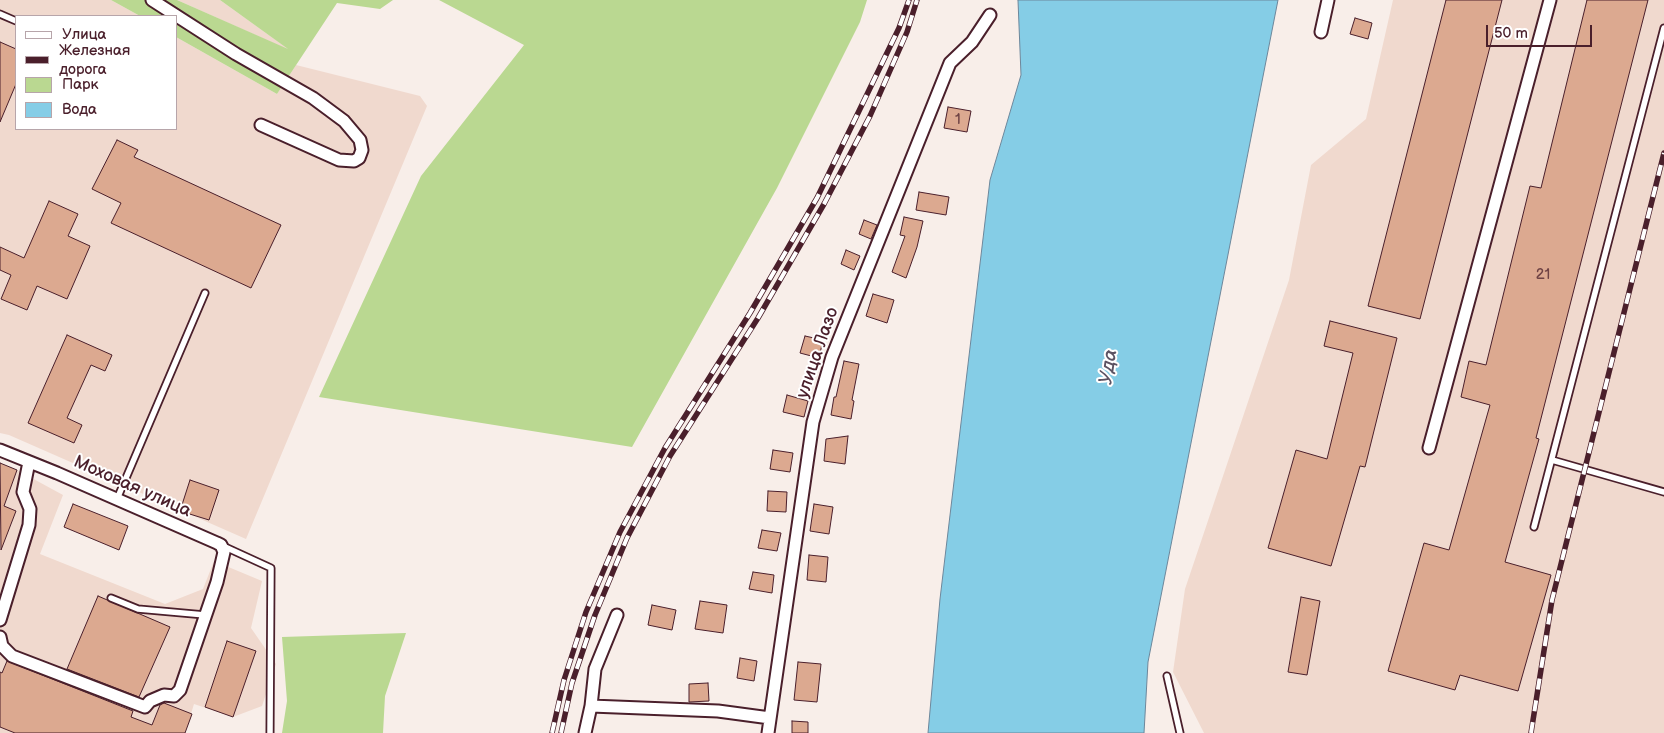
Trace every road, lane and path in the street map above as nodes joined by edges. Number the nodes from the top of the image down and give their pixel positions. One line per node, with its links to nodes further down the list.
1 (152, 0): 5 (street)
2 (1328, 0): 10 (street)
3 (1550, 0): 13 (street)
4 (0, 14): 8 (lane)
5 (175, 15)
6 (990, 15): 28 (street, улица Лазо)
7 (178, 17): 11 (street)
8 (15, 21)
9 (1664, 28): 15 (lane)
10 (1321, 32)
11 (261, 125)
12 (205, 293): 18 (lane)
13 (1429, 448)
14 (0, 450): 16 (street, Моховая улица)
15 (1552, 460): 17 (lane); 19 (lane)
16 (29, 462): 18 (street, Моховая улица); 24 (street)
17 (1664, 492)
18 (117, 499): 20 (street, Моховая улица)
19 (1534, 527)
20 (221, 545): 22 (street); 29 (lane)
21 (111, 598): 22 (lane)
22 (206, 615): 25 (street)
23 (617, 615): 27 (street)
24 (0, 620)
25 (0, 637)
26 (1167, 676): 32 (lane)
27 (591, 706): 28 (street); 30 (street)
28 (770, 718): 31 (street, улица Лазо)
29 (270, 733)
30 (585, 733)
31 (768, 733)
32 (1180, 733)

